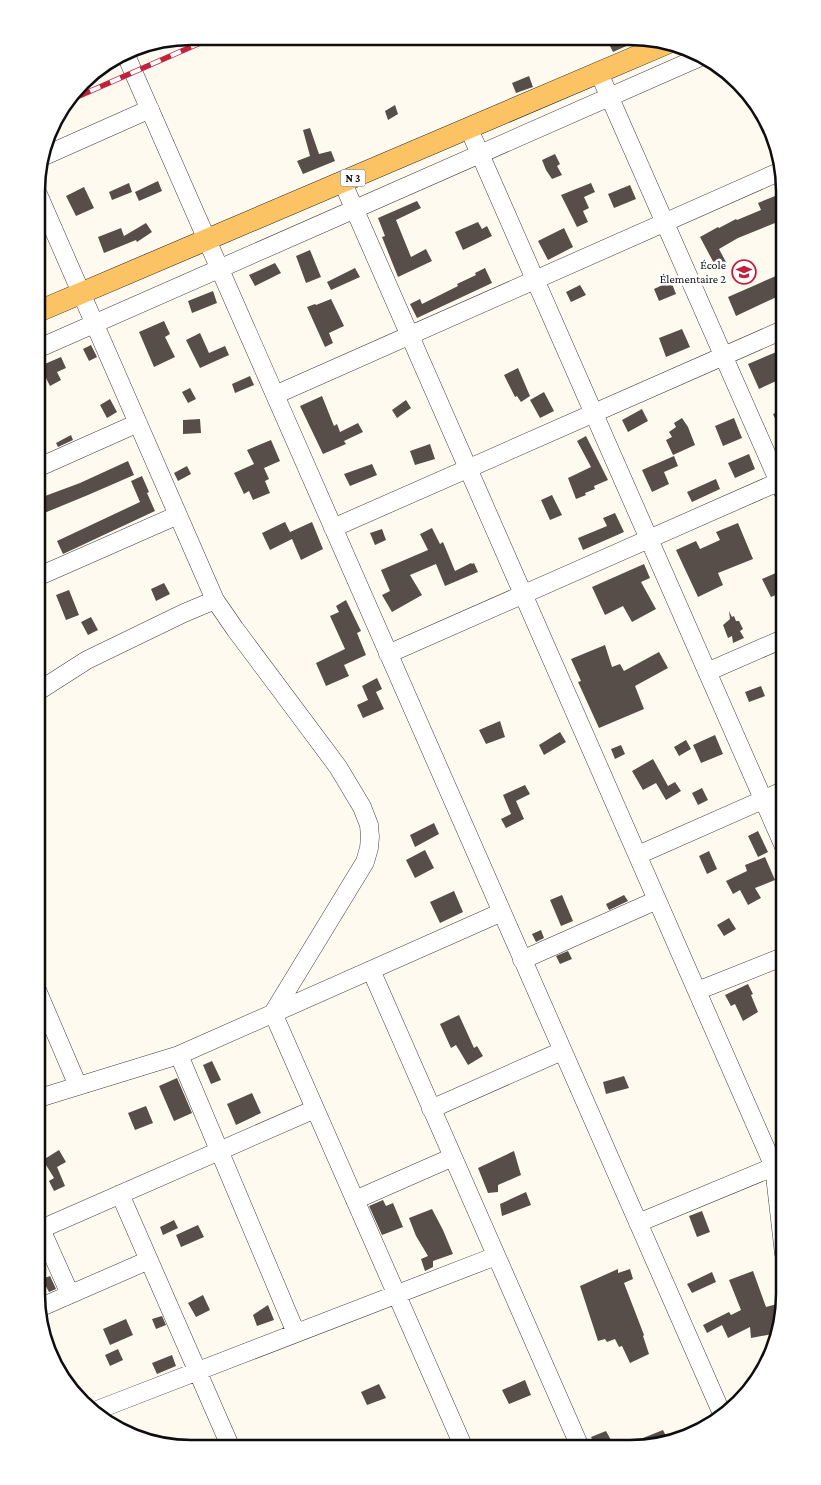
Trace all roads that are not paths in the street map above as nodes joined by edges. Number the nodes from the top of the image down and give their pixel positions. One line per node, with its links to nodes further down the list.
1 (657, 48): 4 (main road, N 3)
2 (128, 60): 6 (street)
3 (694, 60): 5 (street)
4 (599, 74): 5 (street); 7 (main road, N 3)
5 (609, 97): 9 (street); 14 (street)
6 (150, 109): 8 (street); 15 (street)
7 (469, 129): 9 (street); 11 (main road, N 3)
8 (51, 153)
9 (480, 154): 12 (street); 17 (street)
10 (775, 174): 14 (street)
11 (343, 183): 12 (street); 15 (main road, N 3)
12 (355, 209): 16 (street); 22 (street)
13 (45, 210): 18 (street)
14 (665, 223): 17 (street); 24 (street)
15 (207, 240): 16 (street); 18 (main road, N 3)
16 (220, 269): 20 (street); 25 (street)
17 (535, 280): 22 (street); 26 (street)
18 (81, 293): 19 (main road, N 3); 20 (street)
19 (45, 309)
20 (94, 324): 23 (street); 27 (street)
21 (776, 333): 24 (street)
22 (410, 335): 25 (street); 29 (street)
23 (45, 345)
24 (723, 356): 26 (street); 30 (street)
25 (275, 395): 33 (street)
26 (594, 414): 29 (street); 34 (street)
27 (138, 423): 28 (street); 32 (street)
28 (45, 464)
29 (468, 469): 33 (street); 36 (street)
30 (776, 473)
31 (776, 488): 34 (street)
32 (178, 515): 35 (street); 37 (street)
33 (333, 528): 39 (street)
34 (648, 539): 36 (street); 40 (street)
35 (45, 574)
36 (523, 594): 39 (street); 45 (street)
37 (216, 600): 41 (street); 53 (street)
38 (776, 642): 40 (street)
39 (388, 654): 47 (street)
40 (707, 672): 43 (street)
41 (45, 687)
42 (776, 794): 43 (street)
43 (763, 800): 44 (street); 45 (street)
44 (776, 830)
45 (638, 855): 46 (street)
46 (657, 900): 49 (street); 51 (street)
47 (502, 912): 49 (street); 50 (street)
48 (776, 959): 51 (street)
49 (522, 960): 54 (street)
50 (371, 970): 53 (street); 59 (street)
51 (697, 991): 62 (street)
52 (45, 1009): 56 (street)
53 (273, 1013): 55 (street); 58 (street)
54 (562, 1050): 59 (street); 67 (street)
55 (179, 1055): 56 (street); 60 (street)
56 (78, 1086): 57 (street)
57 (45, 1096)
58 (315, 1108): 60 (street); 65 (street)
59 (432, 1109): 61 (street)
60 (218, 1151): 64 (street); 74 (street)
61 (453, 1157): 65 (street); 69 (street)
62 (776, 1158)
63 (776, 1165): 67 (street)
64 (120, 1194): 66 (street); 70 (street)
65 (355, 1200): 72 (street)
66 (45, 1222)
67 (638, 1223): 76 (street)
68 (45, 1238): 71 (street)
69 (496, 1256): 72 (street); 80 (street)
70 (149, 1260): 71 (street); 75 (street)
71 (70, 1294): 73 (street)
72 (396, 1294): 74 (street); 79 (street)
73 (45, 1305)
74 (296, 1333): 75 (street)
75 (198, 1371): 77 (street); 78 (street)
76 (720, 1409)
77 (104, 1411)
78 (228, 1440)
79 (460, 1440)
80 (576, 1440)

